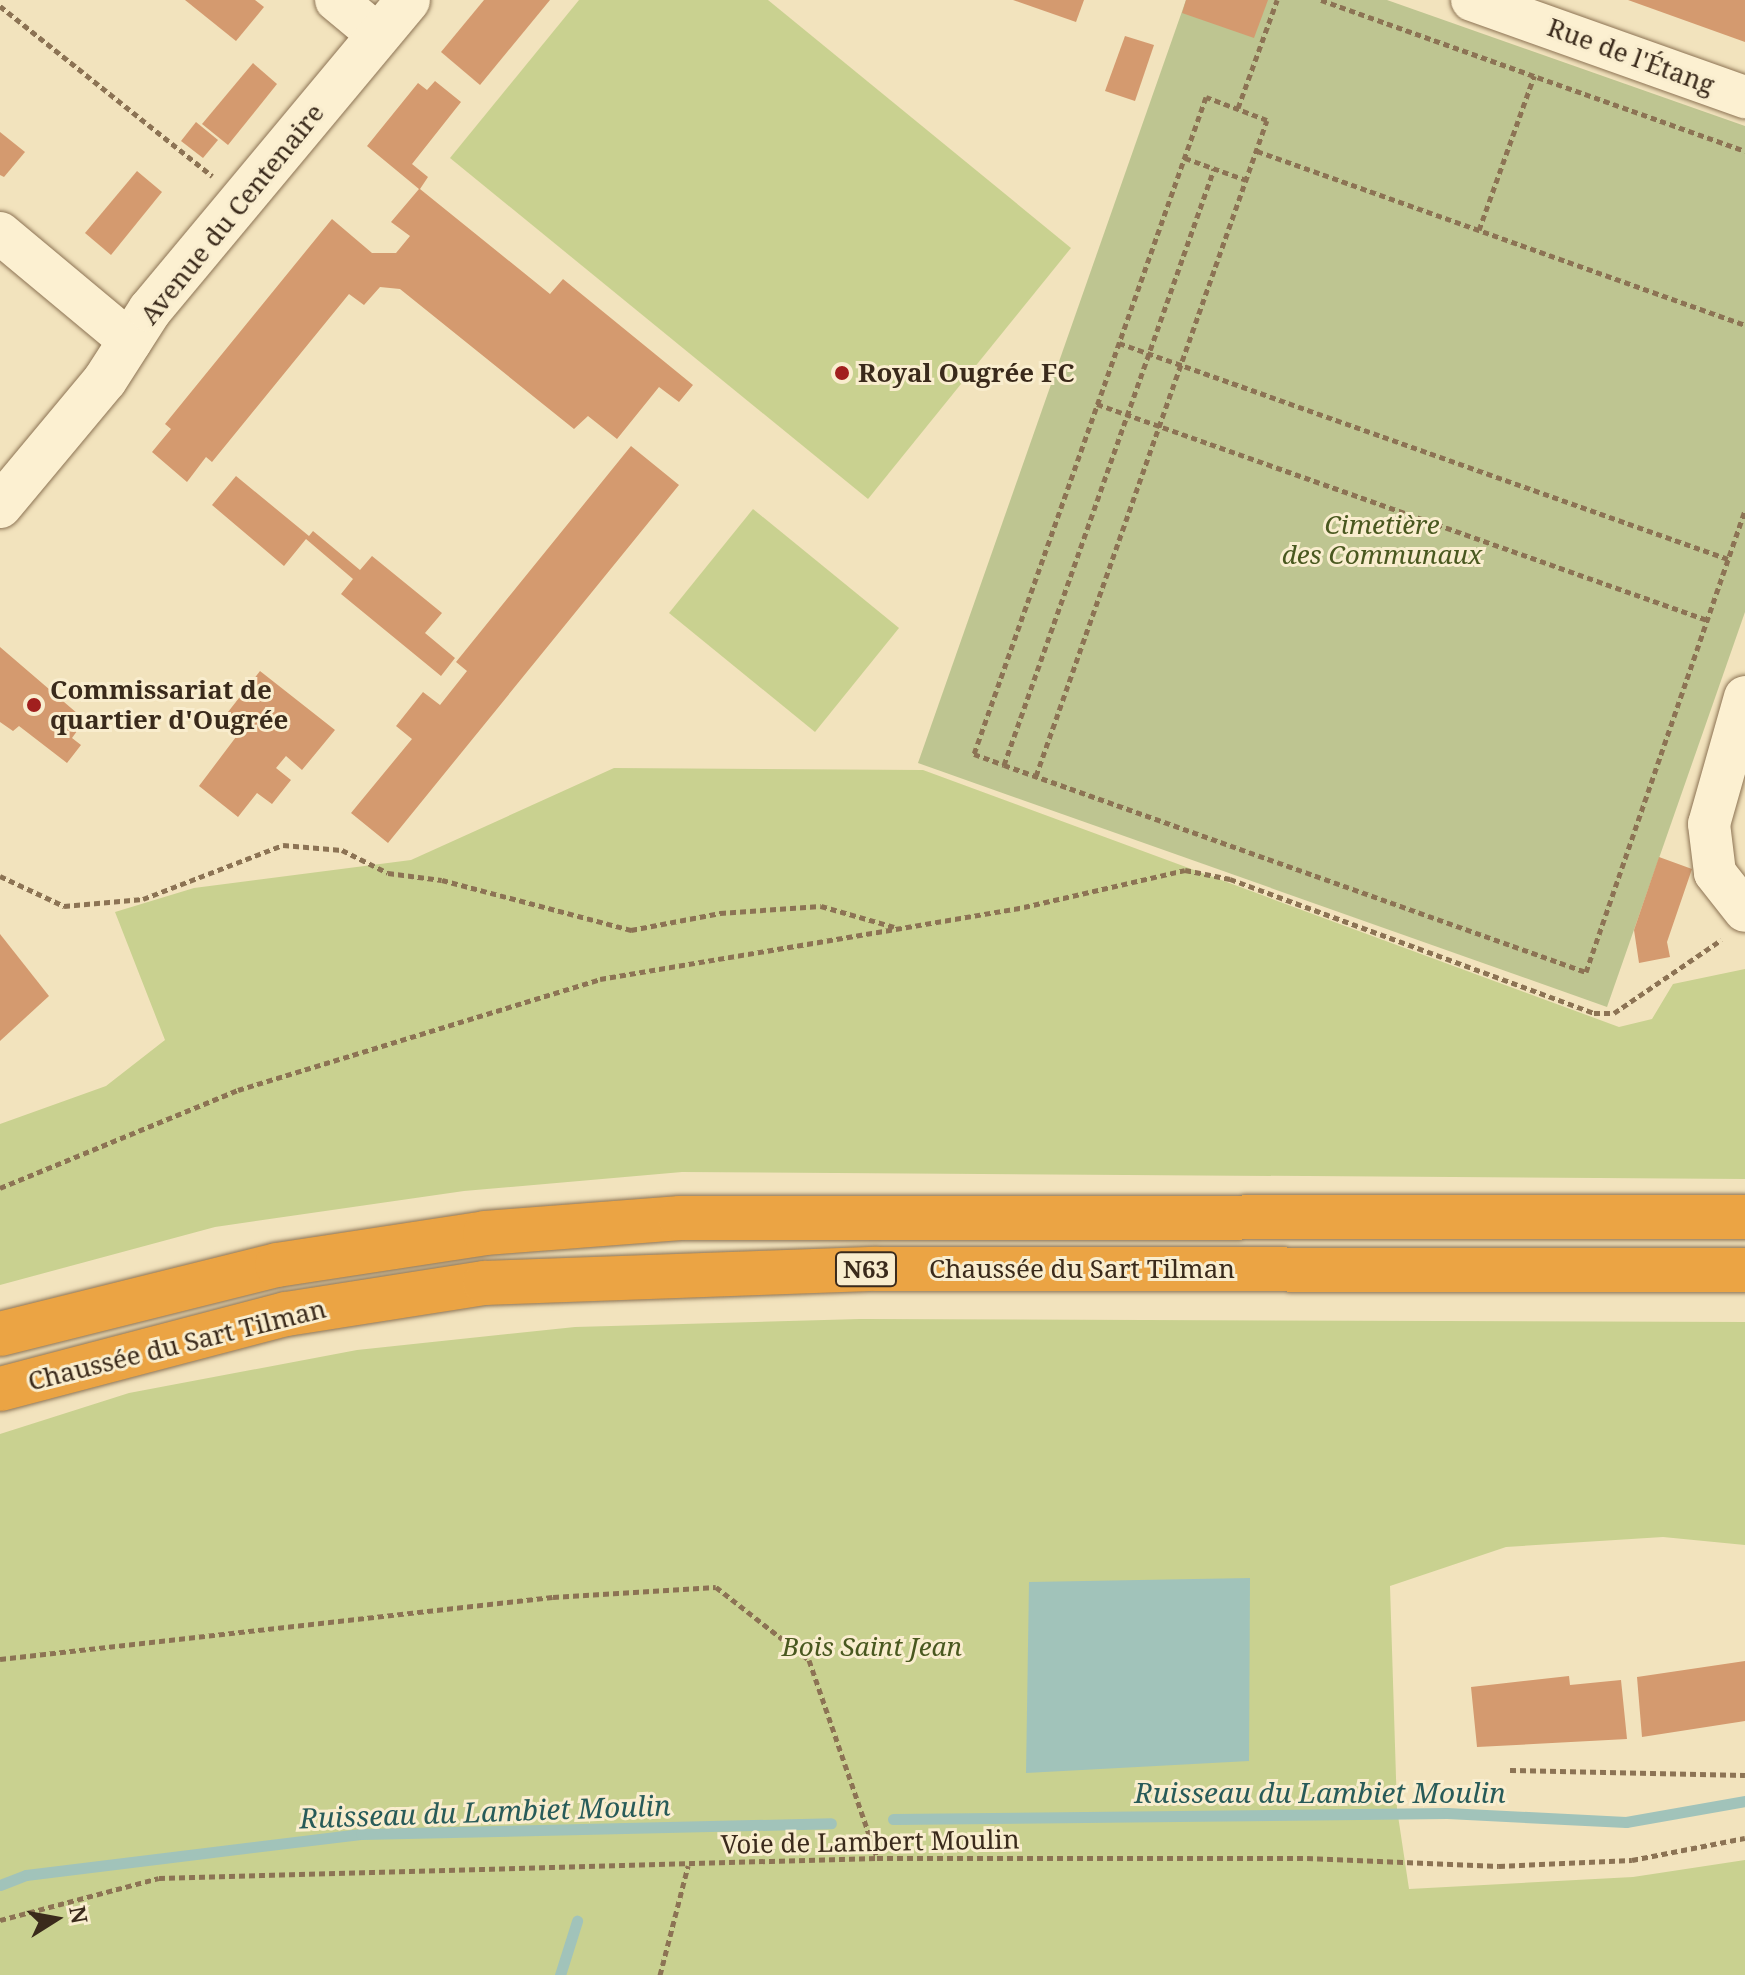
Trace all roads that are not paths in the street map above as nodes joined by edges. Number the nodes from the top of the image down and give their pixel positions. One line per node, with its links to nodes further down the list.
1 (336, 0): 4 (street)
2 (408, 0): 4 (street, Avenue du Centenaire)
3 (1472, 0): 5 (street, Rue de l'Étang)
4 (378, 35): 7 (street, Avenue du Centenaire)
5 (1745, 97)
6 (0, 233): 7 (street)
7 (131, 342): 8 (street, Avenue du Centenaire)
8 (0, 506)
9 (1745, 697): 10 (street)
10 (1738, 922)
11 (1745, 1217): 13 (highway, Chaussée du Sart Tilman / N63)
12 (1745, 1270): 14 (highway, Chaussée du Sart Tilman / N63)
13 (0, 1334)
14 (0, 1389)

